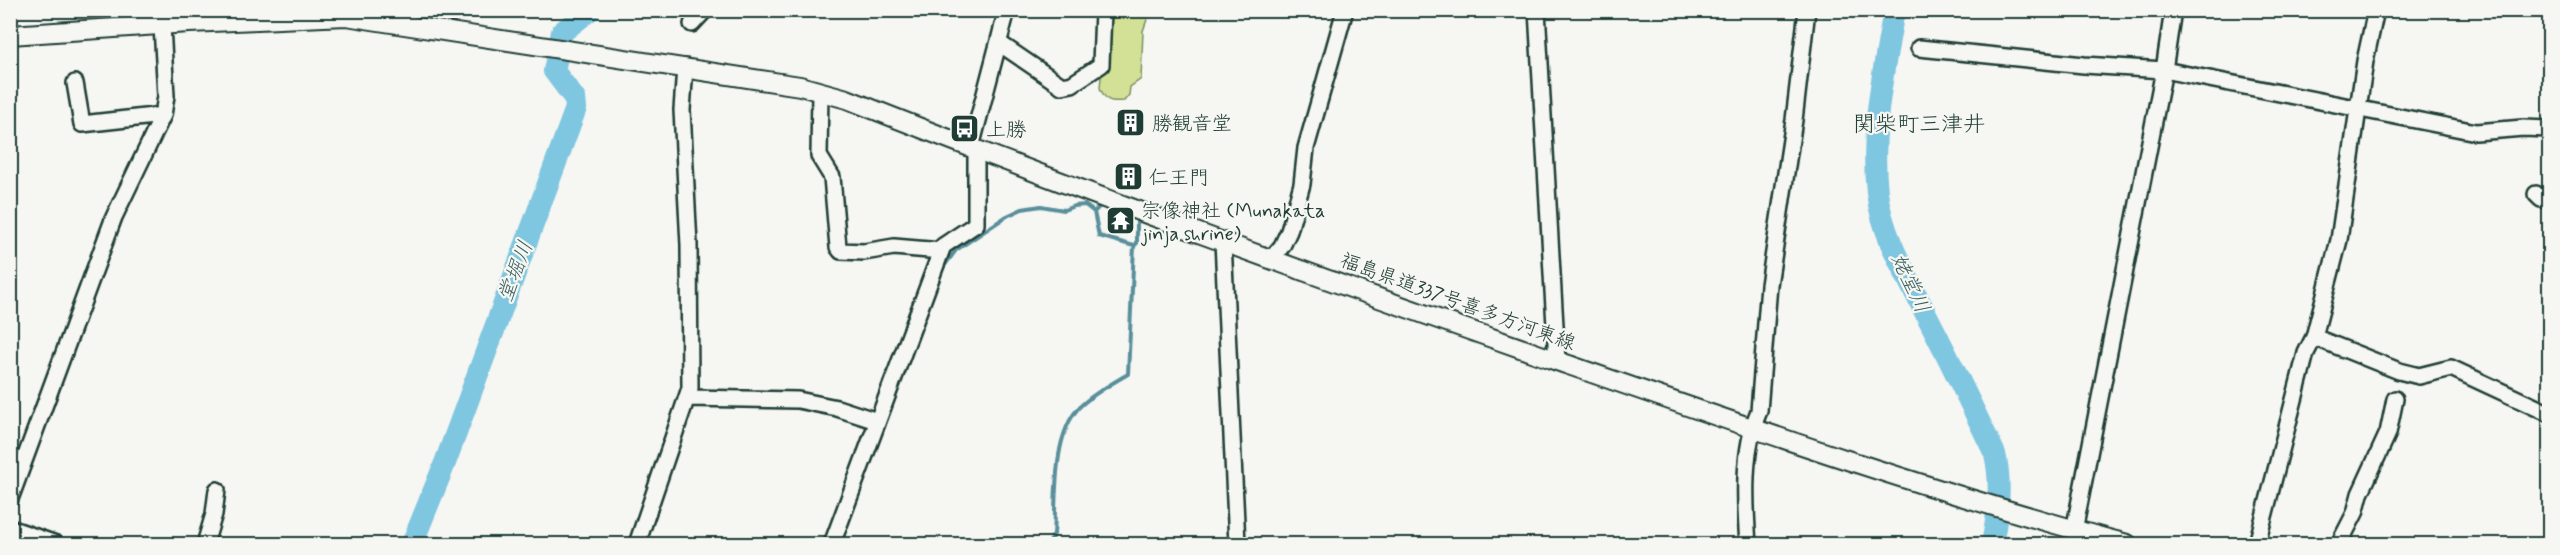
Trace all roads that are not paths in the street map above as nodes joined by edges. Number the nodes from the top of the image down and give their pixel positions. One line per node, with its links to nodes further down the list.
1 (705, 10): 11 (street)
2 (1007, 10): 14 (street)
3 (1103, 10): 14 (street)
4 (1345, 10): 26 (street)
5 (1537, 10): 28 (street)
6 (1807, 10): 33 (street)
7 (2173, 10): 17 (street)
8 (2376, 10): 20 (street)
9 (188, 17): 10 (main road, 福島県道337号喜多方河東線); 12 (main road, 福島県道337号喜多方河東線)
10 (408, 18): 16 (main road, 福島県道337号喜多方河東線)
11 (692, 24)
12 (162, 26): 13 (main road, 福島県道337号喜多方河東線); 21 (street)
13 (10, 35)
14 (999, 43): 23 (street)
15 (1919, 48): 17 (street)
16 (685, 67): 19 (main road, 福島県道337号喜多方河東線); 29 (street)
17 (2164, 70): 20 (street); 37 (street)
18 (75, 83): 21 (street)
19 (820, 91): 23 (main road, 福島県道337号喜多方河東線); 25 (street)
20 (2358, 109): 22 (street); 27 (street)
21 (163, 115): 35 (street)
22 (2550, 129)
23 (973, 148): 24 (main road, 福島県道337号喜多方河東線); 25 (street)
24 (1223, 241): 26 (main road, 福島県道337号喜多方河東線); 42 (street)
25 (941, 252): 32 (street)
26 (1271, 259): 28 (main road, 福島県道337号喜多方河東線)
27 (2314, 337): 31 (street); 45 (street)
28 (1557, 361): 33 (main road, 福島県道337号喜多方河東線)
29 (688, 398): 32 (street); 40 (street)
30 (2395, 399): 46 (street)
31 (2550, 414)
32 (877, 422): 41 (street)
33 (1752, 427): 37 (main road, 福島県道337号喜多方河東線); 43 (street)
34 (217, 490): 39 (street)
35 (10, 499)
36 (10, 528): 38 (street)
37 (2074, 531): 44 (main road, 福島県道337号喜多方河東線)
38 (56, 544)
39 (205, 544)
40 (637, 544)
41 (832, 544)
42 (1237, 544)
43 (1748, 544)
44 (2127, 544)
45 (2257, 544)
46 (2339, 544)

